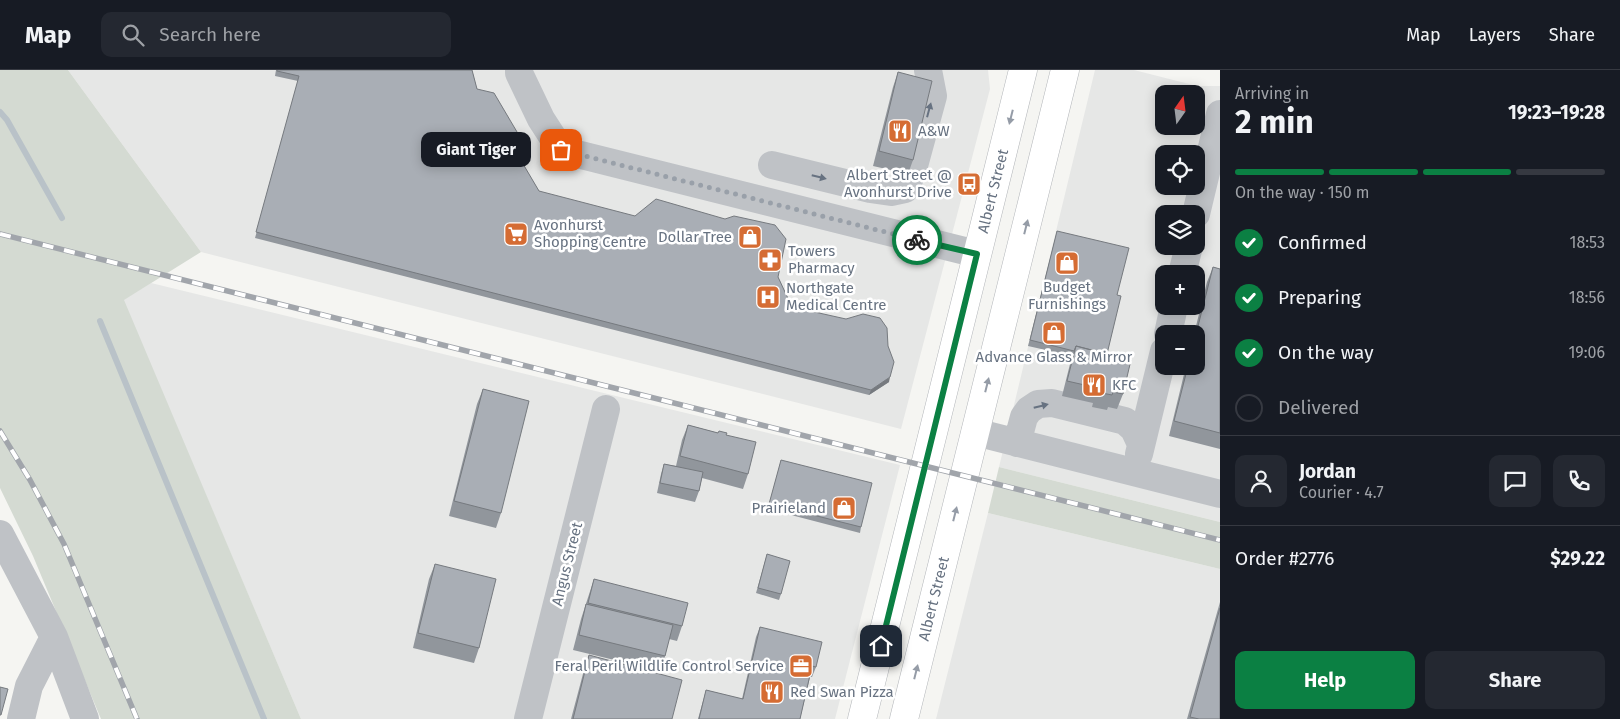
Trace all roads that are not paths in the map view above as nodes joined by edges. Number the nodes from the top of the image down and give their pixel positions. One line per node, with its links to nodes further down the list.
1 (519, 70): 8 (street)
2 (928, 70): 6 (street, one-way to 2)
3 (1023, 70): 8 (main road, Albert Street, one-way to 8)
4 (1065, 70): 11 (main road, Albert Street, one-way to 4)
5 (1220, 114): 7 (street)
6 (769, 174)
7 (1198, 205)
8 (977, 254): 21 (main road, Albert Street)
9 (1158, 375): 13 (street)
10 (606, 409): 20 (street, Angus Street)
11 (975, 432): 12 (street); 22 (main road, Albert Street, one-way to 11)
12 (1017, 443): 13 (street, one-way to 13); 14 (street)
13 (1142, 444): 14 (street)
14 (1135, 472): 15 (street)
15 (1220, 494)
16 (0, 534): 17 (street)
17 (54, 637): 18 (street); 19 (street)
18 (21, 719)
19 (85, 719)
20 (528, 719)
21 (862, 719)
22 (904, 719)

